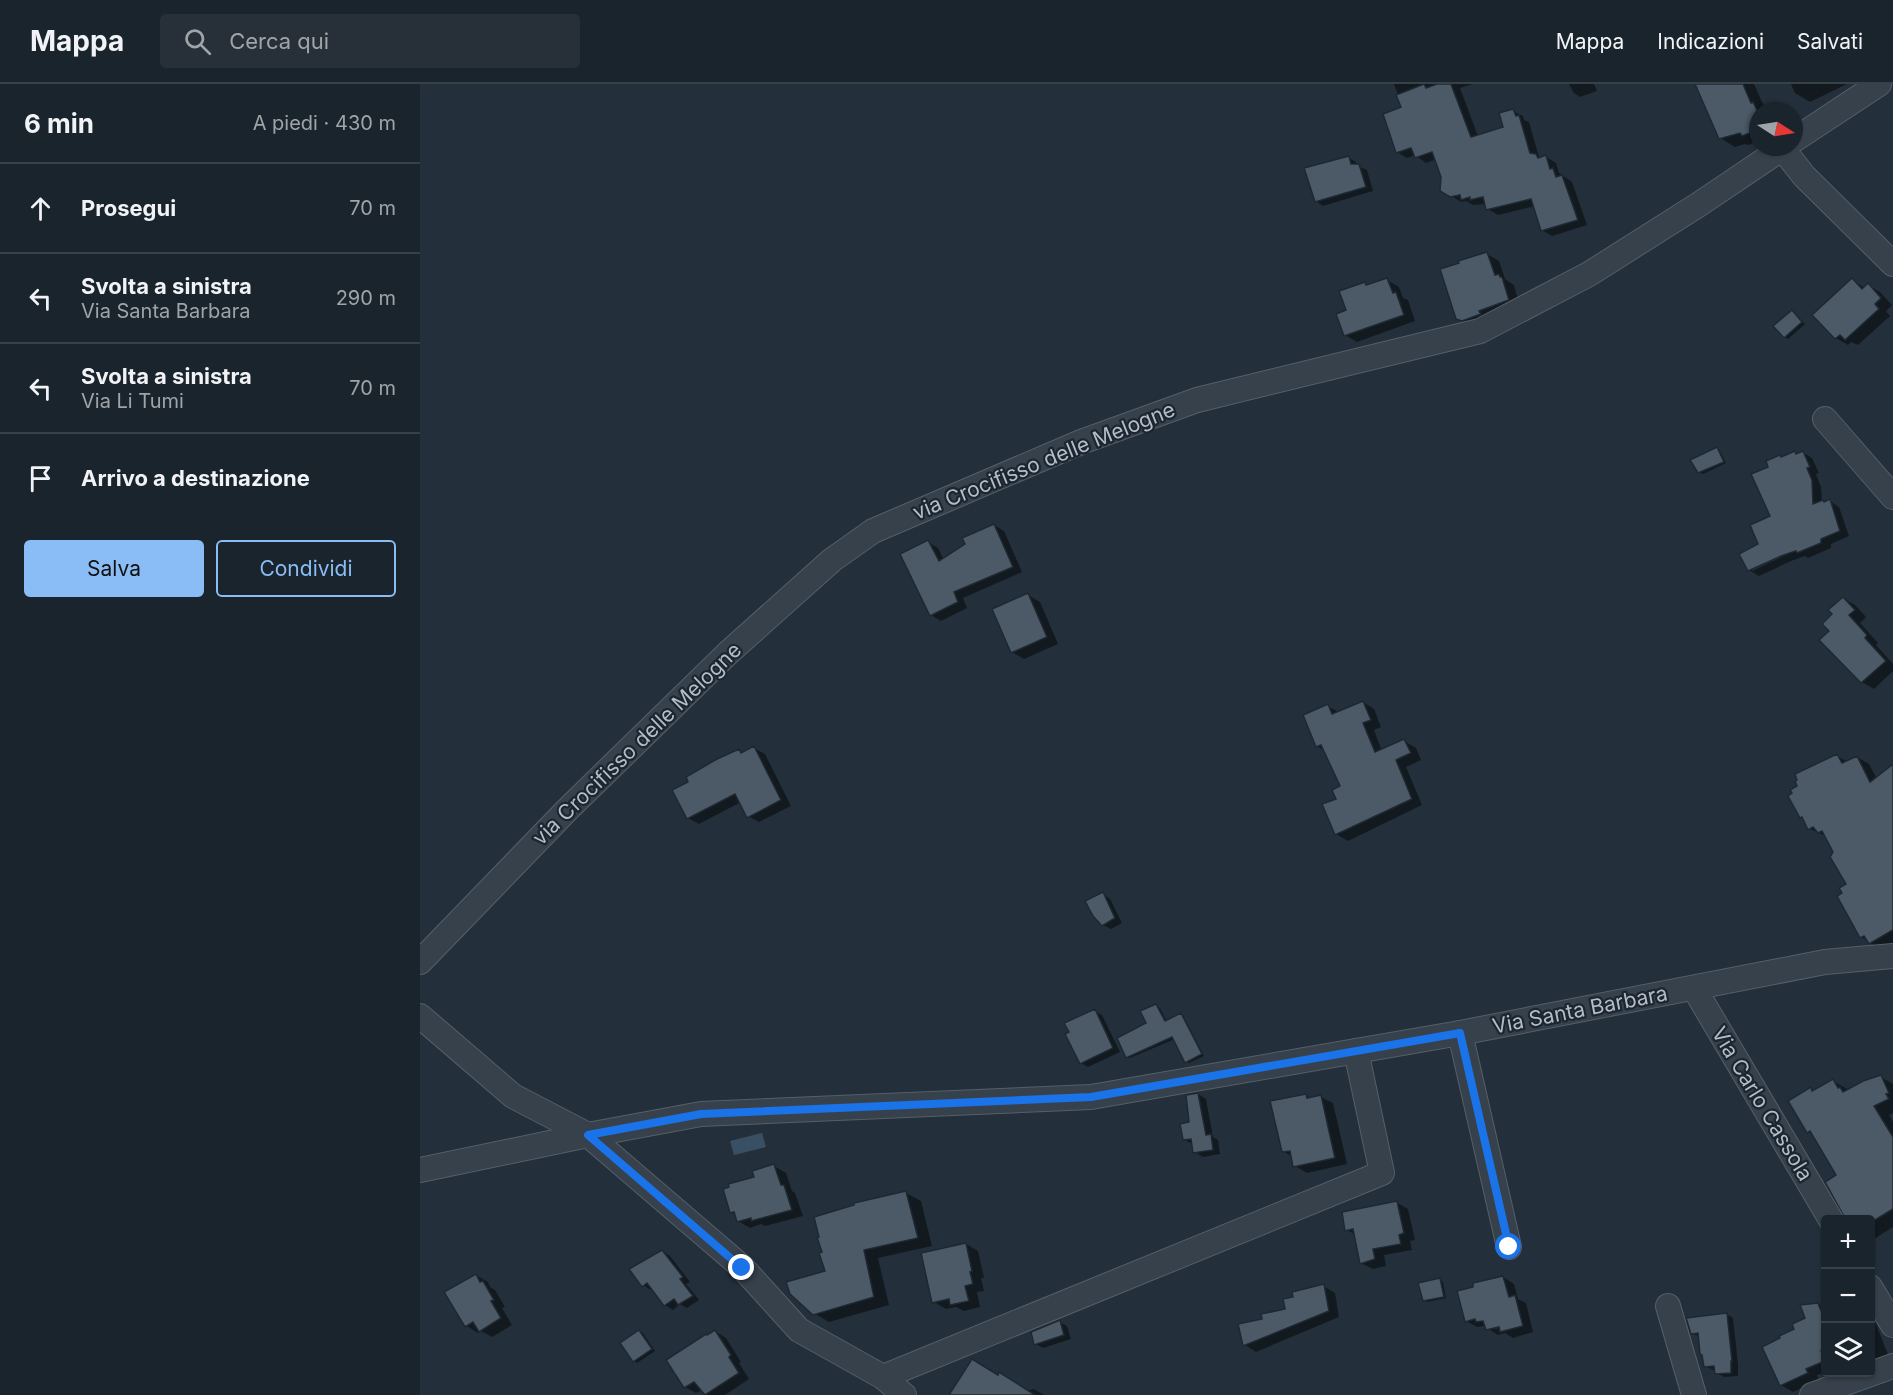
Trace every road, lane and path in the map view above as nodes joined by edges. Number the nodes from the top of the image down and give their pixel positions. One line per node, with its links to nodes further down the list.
1 (1879, 84): 2 (street, via Crocifisso delle Melogne)
2 (1803, 134)
3 (1770, 156): 9 (street, via Crocifisso delle Melogne)
4 (1792, 156): 5 (street)
5 (1893, 264)
6 (1825, 419): 7 (street)
7 (1893, 497)
8 (1893, 956): 10 (street, Via Santa Barbara)
9 (420, 962)
10 (1694, 988): 12 (street, Via Santa Barbara); 16 (street, Via Carlo Cassola)
11 (420, 1016): 14 (street)
12 (1460, 1033): 13 (street, Via Santa Barbara); 17 (street)
13 (1356, 1051): 14 (street, Via Santa Barbara); 22 (street)
14 (588, 1135): 15 (street, Via Santa Barbara); 22 (street)
15 (420, 1170)
16 (1828, 1215)
17 (1509, 1247)
18 (1875, 1295): 20 (street)
19 (1668, 1306): 24 (street)
20 (1893, 1325)
21 (1893, 1366): 25 (street)
22 (883, 1377): 23 (street)
23 (904, 1395)
24 (1694, 1395)
25 (1812, 1395)

